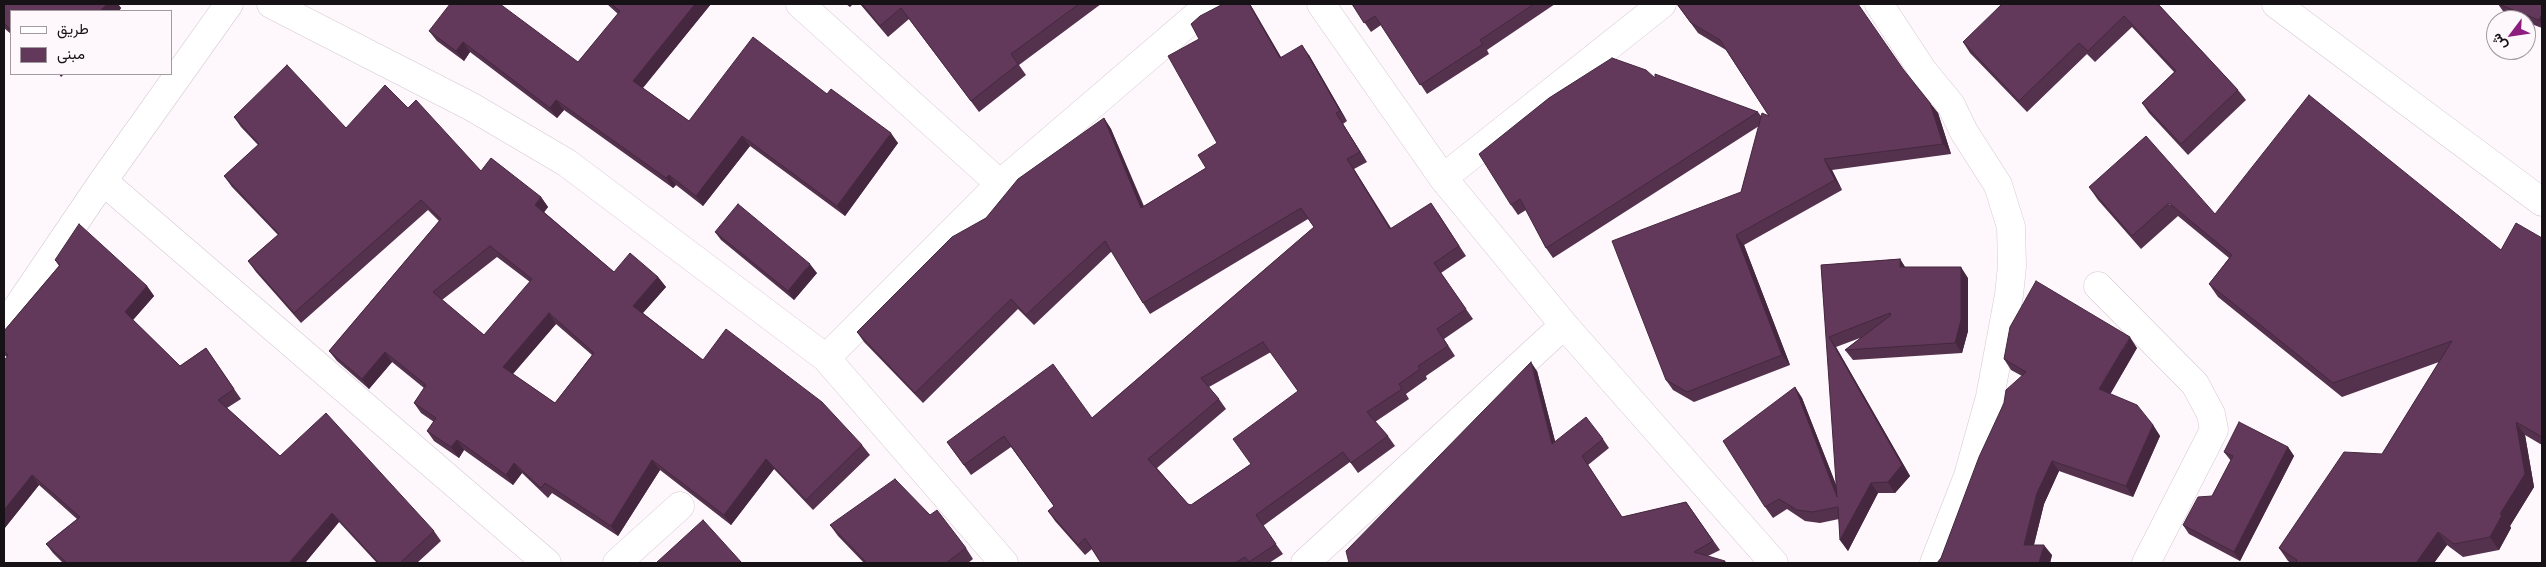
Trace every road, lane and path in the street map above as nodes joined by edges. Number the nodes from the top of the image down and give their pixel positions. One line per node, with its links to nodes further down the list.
1 (229, 4): 10 (street)
2 (271, 4): 16 (street)
3 (800, 4): 11 (street)
4 (1210, 4): 11 (street)
5 (1321, 4): 9 (street)
6 (1662, 4): 9 (street)
7 (1879, 4): 23 (street)
8 (2276, 4): 12 (street)
9 (1443, 178): 14 (street)
10 (103, 181): 15 (street); 18 (street)
11 (1000, 184): 16 (street)
12 (2542, 202)
13 (2098, 286): 24 (street)
14 (1564, 325): 21 (street); 22 (street)
15 (4, 327)
16 (826, 358): 20 (street)
17 (680, 506): 19 (street)
18 (547, 563)
19 (617, 563)
20 (1004, 563)
21 (1305, 563)
22 (1774, 563)
23 (1934, 563)
24 (2146, 563)

